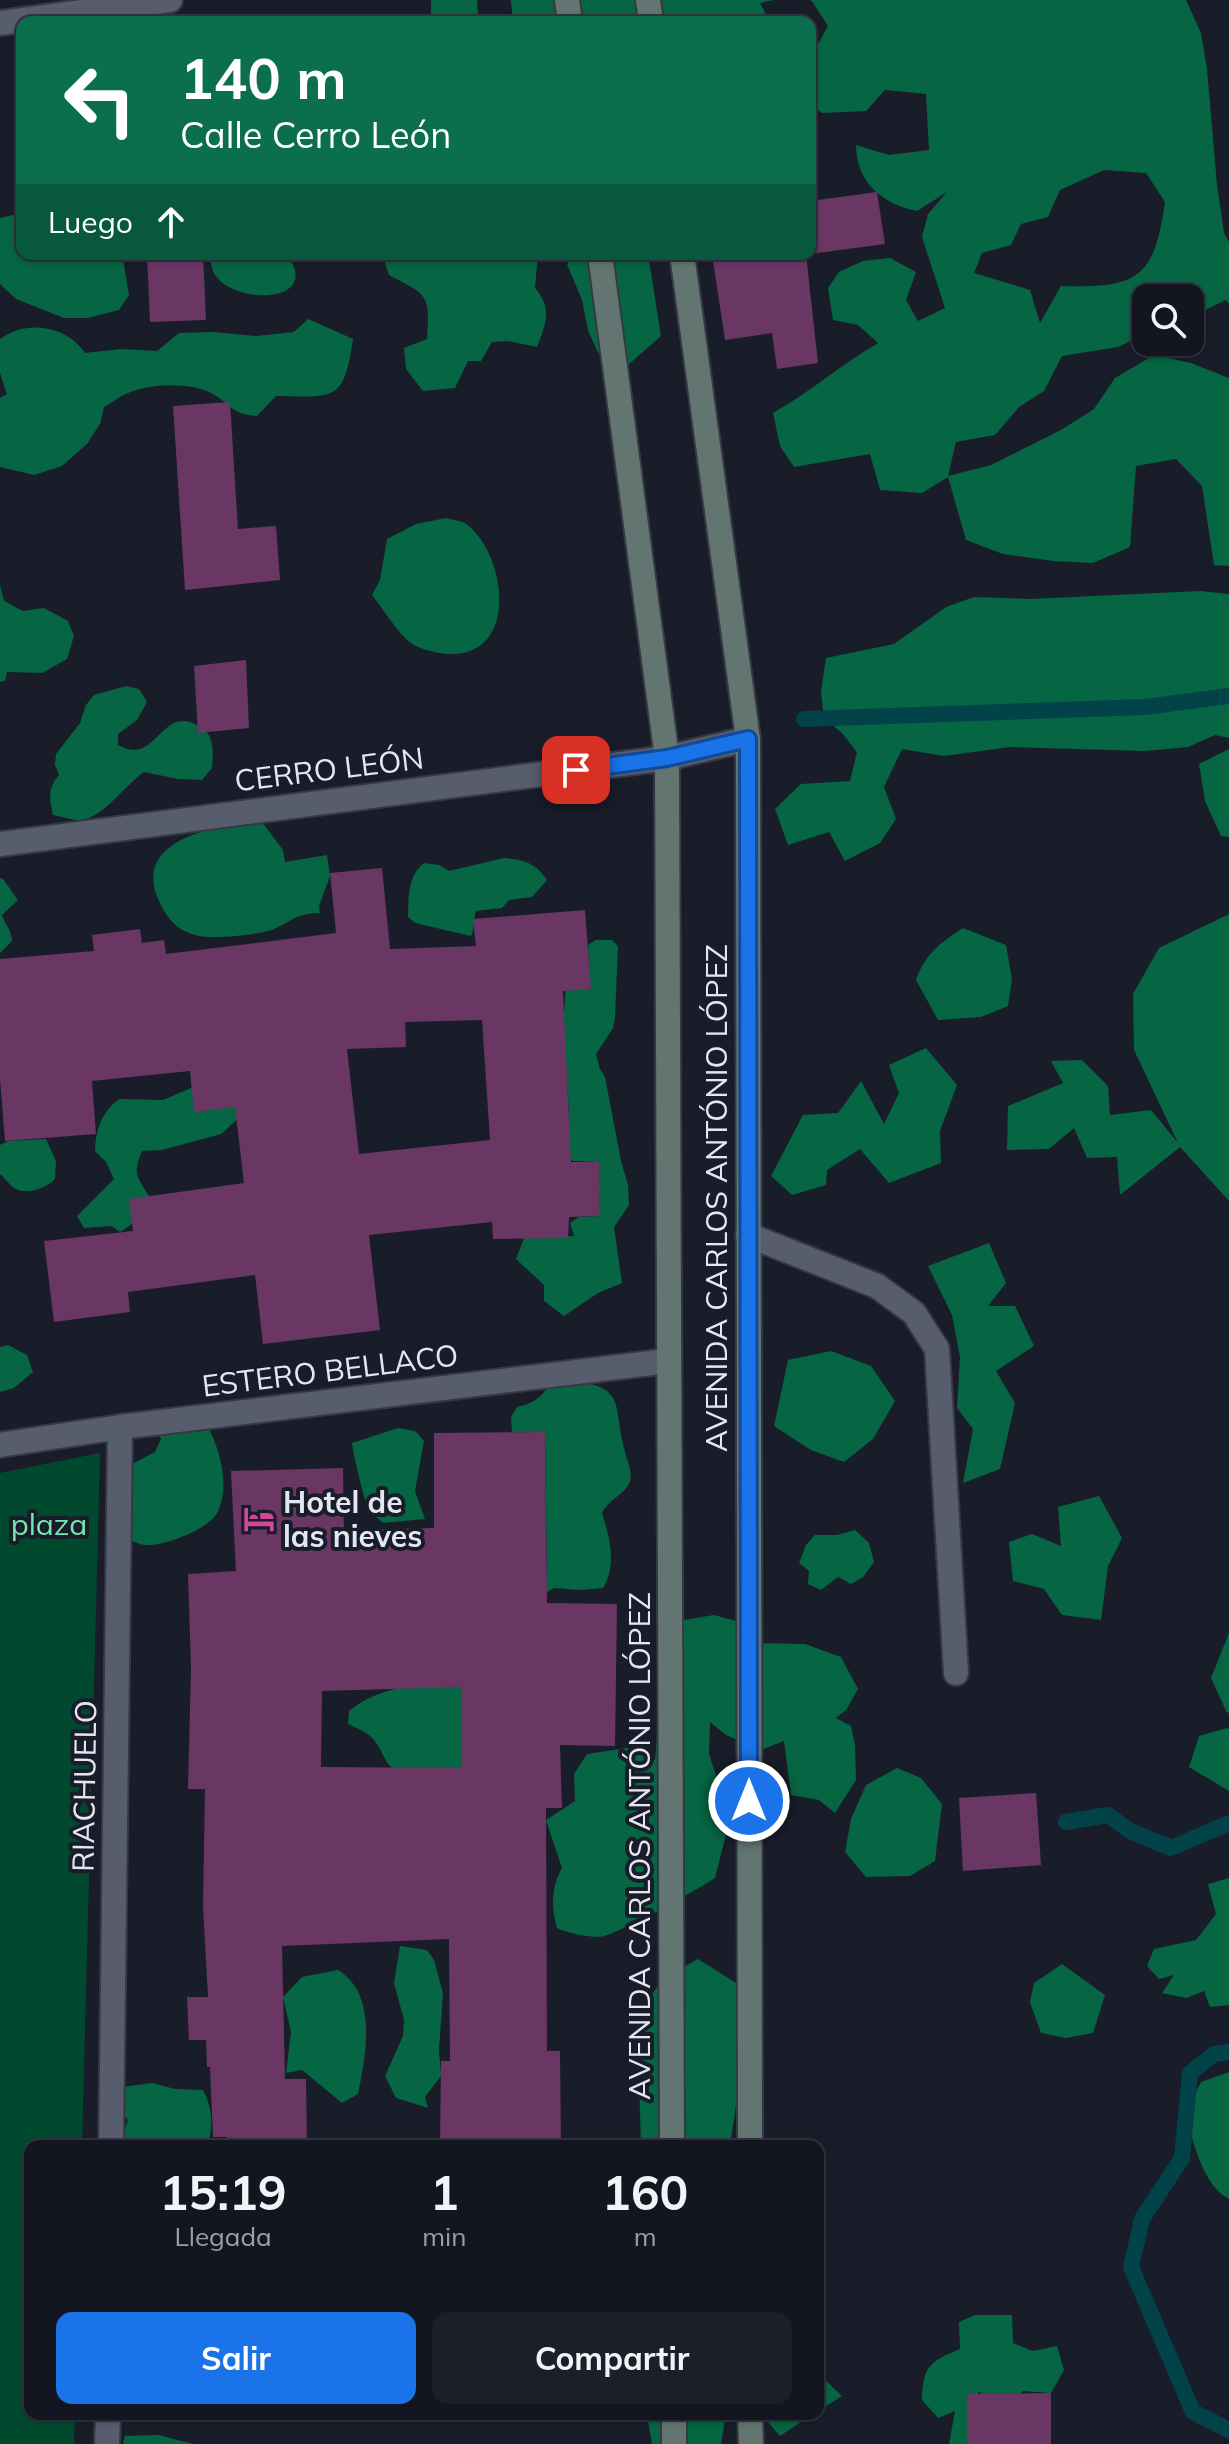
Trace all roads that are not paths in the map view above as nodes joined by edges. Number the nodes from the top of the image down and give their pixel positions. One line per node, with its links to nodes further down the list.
1 (170, 0): 2 (street)
2 (52, 16)
3 (601, 260): 6 (main road, AVENIDA CARLOS ANTÓNIO LÓPEZ)
4 (683, 260): 5 (main road, AVENIDA CARLOS ANTÓNIO LÓPEZ)
5 (748, 739): 6 (street, CERRO LEÓN); 8 (main road, AVENIDA CARLOS ANTÓNIO LÓPEZ)
6 (667, 758): 7 (street, CERRO LEÓN); 9 (main road, AVENIDA CARLOS ANTÓNIO LÓPEZ)
7 (0, 844)
8 (748, 1235): 12 (street); 15 (main road, AVENIDA CARLOS ANTÓNIO LÓPEZ)
9 (668, 1361): 10 (street, ESTERO BELLACO); 14 (main road, AVENIDA CARLOS ANTÓNIO LÓPEZ)
10 (120, 1427): 11 (street, ESTERO BELLACO); 13 (street, RIACHUELO)
11 (0, 1445)
12 (956, 1673)
13 (111, 2140)
14 (672, 2140)
15 (750, 2140)
16 (108, 2420): 19 (street)
17 (674, 2420): 20 (main road)
18 (750, 2420): 21 (main road)
19 (107, 2444)
20 (674, 2444)
21 (751, 2444)

